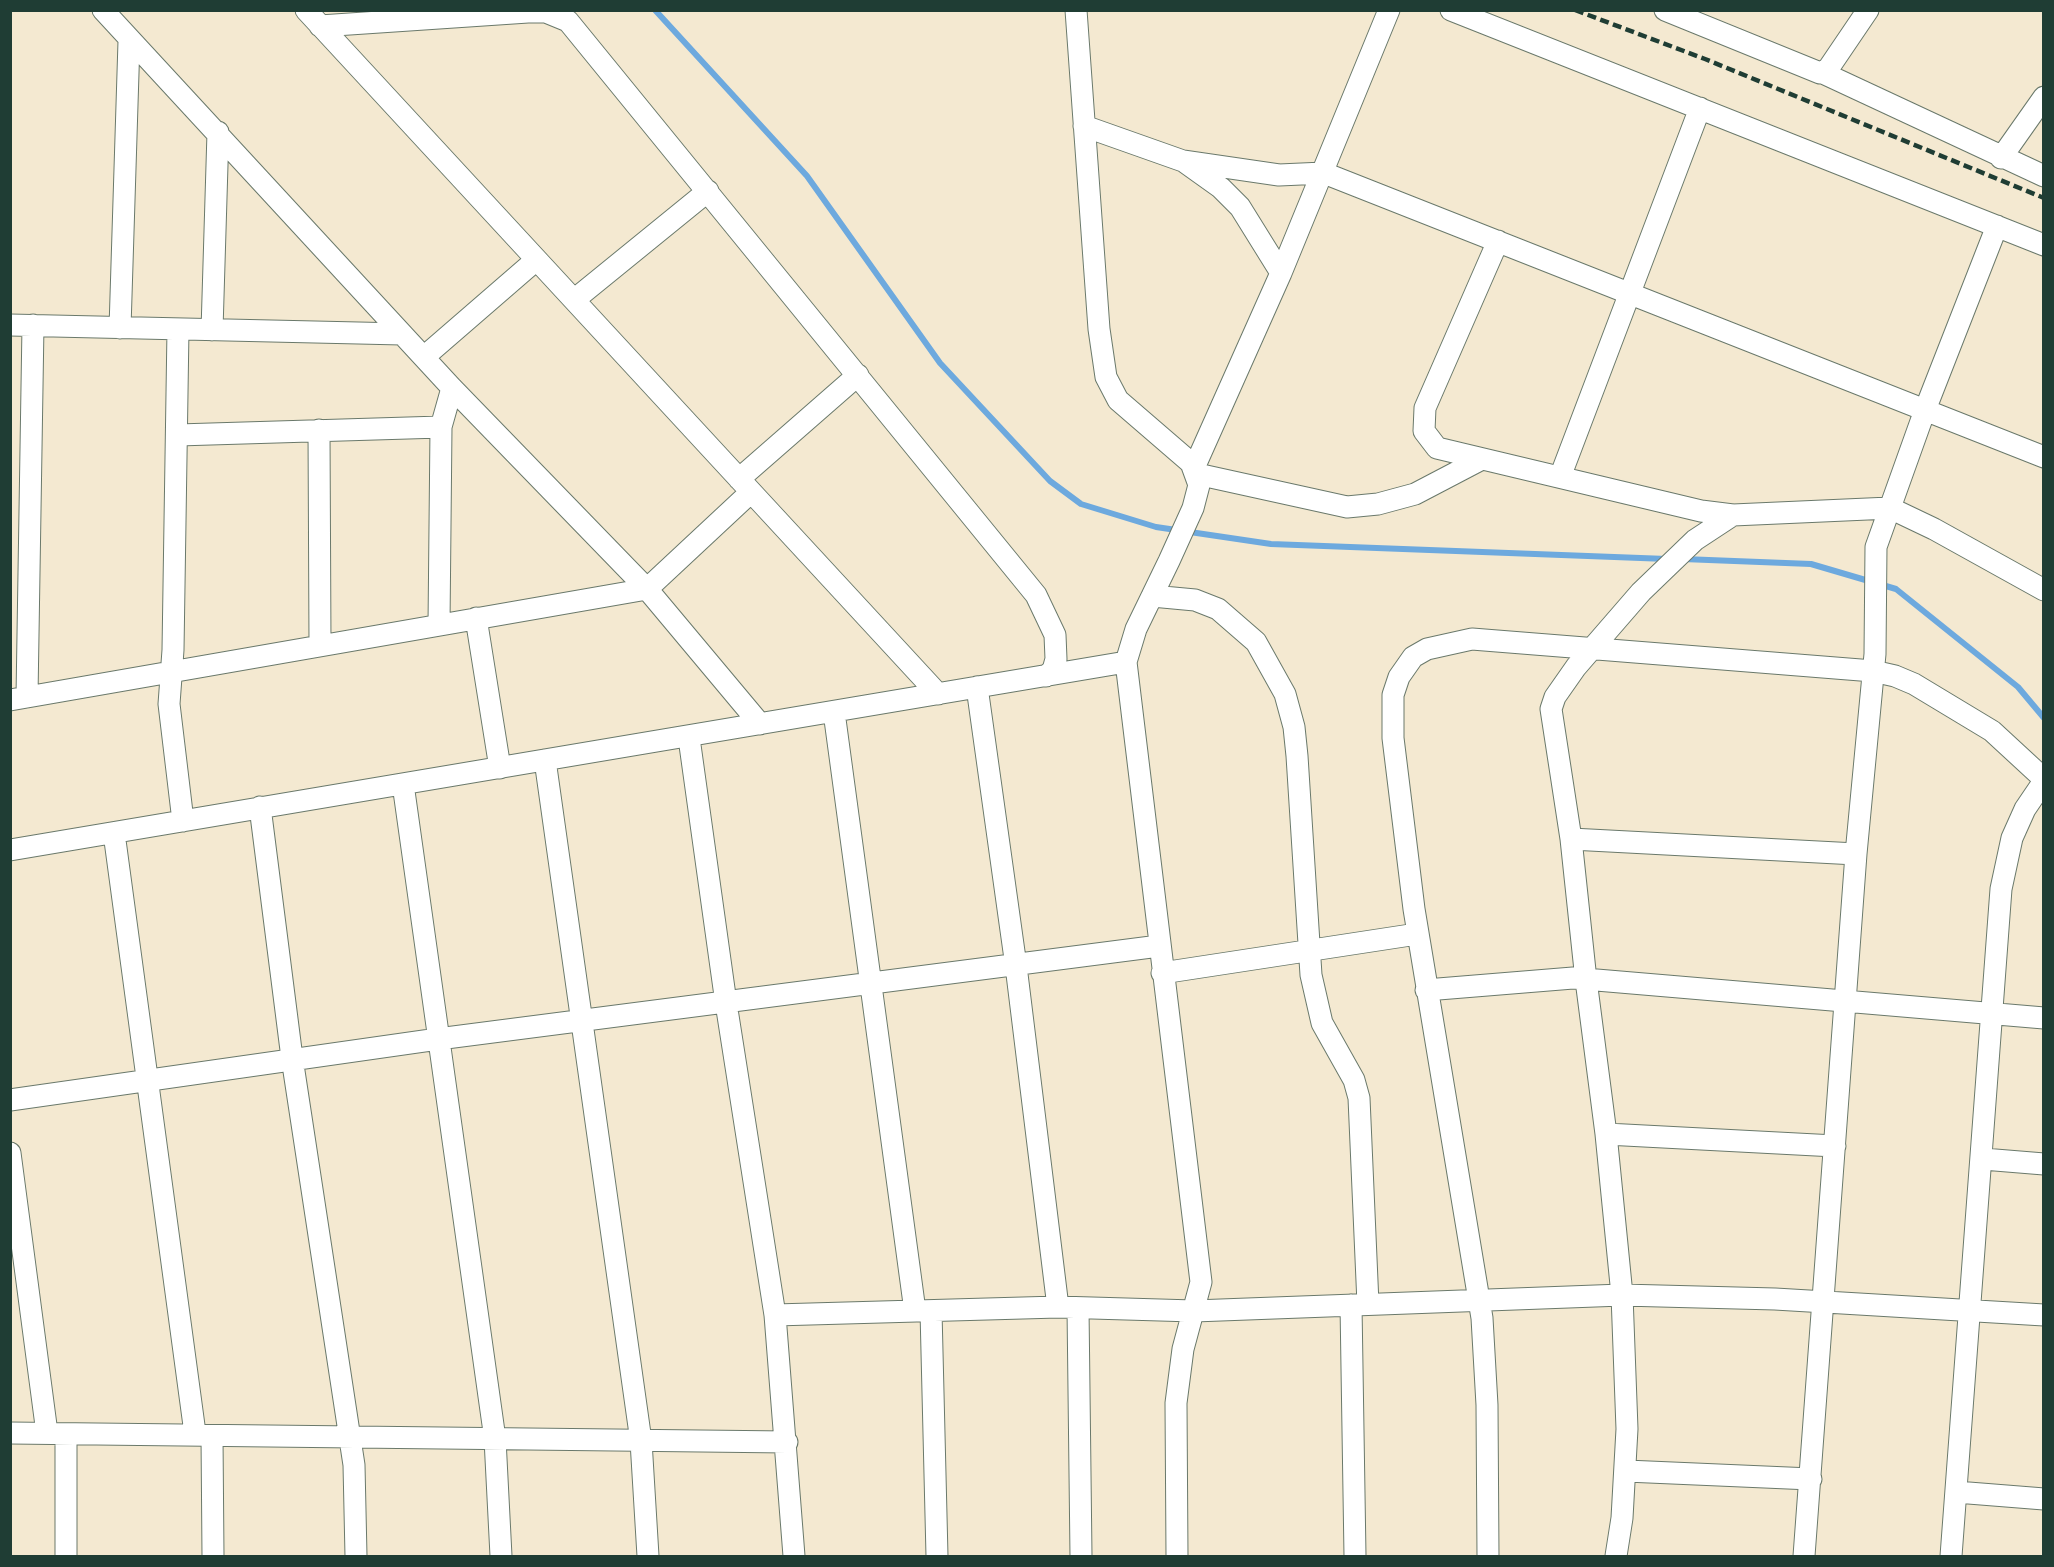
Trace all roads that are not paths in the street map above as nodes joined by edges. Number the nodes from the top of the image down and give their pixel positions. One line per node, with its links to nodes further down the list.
1 (103, 10): 8 (street)
2 (1076, 10): 13 (street)
3 (1389, 10): 18 (street)
4 (1451, 10): 11 (street)
5 (1665, 10): 9 (street)
6 (1868, 10): 9 (street)
7 (313, 18): 20 (street); 24 (street)
8 (129, 41): 15 (street); 30 (street)
9 (1823, 73): 16 (street)
10 (2043, 97): 14 (street)
11 (1700, 108): 21 (street); 26 (street)
12 (2043, 114): 14 (street)
13 (1084, 126): 17 (street); 43 (street)
14 (2022, 129): 16 (street)
15 (218, 132): 32 (street); 33 (street)
16 (2001, 158): 19 (street)
17 (1183, 161): 18 (street); 25 (street)
18 (1324, 173): 22 (street); 25 (street)
19 (2043, 176)
20 (708, 191): 27 (street); 35 (street)
21 (1996, 226): 23 (street); 37 (street)
22 (1498, 241): 26 (street); 42 (street)
23 (2043, 245)
24 (536, 260): 27 (street); 34 (street)
25 (1281, 273): 43 (street)
26 (1629, 295): 37 (street); 44 (street)
27 (574, 300): 45 (street)
28 (10, 325): 29 (street)
29 (33, 325): 30 (street); 61 (street)
30 (120, 328): 31 (street)
31 (178, 329): 32 (street); 40 (street)
32 (212, 330): 33 (street)
33 (402, 334): 34 (street)
34 (424, 357): 36 (street)
35 (858, 375): 45 (street); 58 (street)
36 (452, 388): 38 (street); 48 (street)
37 (1925, 410): 41 (street); 46 (street)
38 (441, 427): 39 (street); 52 (street)
39 (319, 430): 40 (street); 53 (street)
40 (178, 435): 56 (street)
41 (2043, 457)
42 (1480, 460): 43 (street); 44 (street)
43 (1196, 471): 50 (street)
44 (1560, 477): 47 (street)
45 (745, 486): 48 (street); 60 (street)
46 (1890, 508): 47 (street); 49 (street); 57 (street)
47 (1733, 515): 54 (street)
48 (647, 589): 51 (street); 63 (street)
49 (2043, 590)
50 (1152, 596): 55 (street); 77 (street)
51 (476, 618): 52 (street); 66 (street)
52 (439, 625): 53 (street)
53 (320, 644): 56 (street)
54 (1593, 647): 57 (street); 72 (street); 75 (street)
55 (1126, 662): 58 (street); 76 (street)
56 (171, 671): 61 (street); 70 (street)
57 (1873, 671): 67 (street); 74 (street)
58 (1046, 676): 59 (street)
59 (977, 687): 60 (street); 78 (street)
60 (938, 694): 62 (street)
61 (19, 699)
62 (834, 712): 63 (street); 81 (street)
63 (760, 724): 64 (street)
64 (689, 738): 65 (street); 84 (street)
65 (545, 760): 66 (street); 87 (street)
66 (500, 768): 68 (street)
67 (2043, 780): 85 (street)
68 (403, 784): 69 (street); 88 (street)
69 (260, 807): 70 (street); 89 (street)
70 (183, 821): 71 (street)
71 (114, 833): 73 (street); 90 (street)
72 (1571, 839): 74 (street); 80 (street)
73 (10, 850)
74 (1856, 854): 83 (street)
75 (1417, 934): 77 (street); 82 (street)
76 (1159, 946): 78 (street); 79 (street)
77 (1307, 950): 79 (street); 100 (street)
78 (1017, 966): 81 (street); 101 (street)
79 (1162, 973): 104 (street)
80 (1586, 980): 82 (street); 83 (street); 92 (street)
81 (871, 985): 84 (street); 103 (street)
82 (1426, 990): 98 (street)
83 (1846, 1002): 85 (street); 93 (street)
84 (726, 1004): 87 (street); 105 (street)
85 (1993, 1015): 86 (street); 95 (street)
86 (2043, 1018)
87 (582, 1021): 88 (street); 112 (street)
88 (438, 1039): 89 (street); 111 (street)
89 (292, 1058): 90 (street); 110 (street)
90 (147, 1080): 91 (street); 109 (street)
91 (10, 1100)
92 (1606, 1134): 93 (street); 97 (street)
93 (1835, 1146): 99 (street)
94 (10, 1153): 108 (street)
95 (1983, 1159): 96 (street); 102 (street)
96 (2043, 1164)
97 (1622, 1295): 98 (street); 99 (street); 114 (street)
98 (1479, 1298): 100 (street); 128 (street)
99 (1824, 1302): 102 (street); 115 (street)
100 (1359, 1304): 104 (street); 127 (street)
101 (1068, 1307): 103 (street); 104 (street); 125 (street)
102 (1971, 1309): 106 (street); 116 (street)
103 (923, 1311): 105 (street); 124 (street)
104 (1194, 1311): 126 (street)
105 (775, 1315): 113 (street)
106 (2043, 1315)
107 (10, 1433): 108 (street)
108 (57, 1434): 109 (street); 118 (street)
109 (204, 1435): 110 (street); 119 (street)
110 (349, 1437): 111 (street); 120 (street)
111 (495, 1439): 112 (street); 121 (street)
112 (640, 1441): 113 (street); 122 (street)
113 (787, 1442): 123 (street)
114 (1626, 1471): 115 (street); 129 (street)
115 (1811, 1479): 130 (street)
116 (1956, 1492): 117 (street); 131 (street)
117 (2043, 1499)
118 (66, 1557)
119 (213, 1557)
120 (356, 1557)
121 (501, 1557)
122 (648, 1557)
123 (794, 1557)
124 (937, 1557)
125 (1081, 1557)
126 (1177, 1557)
127 (1355, 1557)
128 (1488, 1557)
129 (1616, 1557)
130 (1804, 1557)
131 (1951, 1557)

